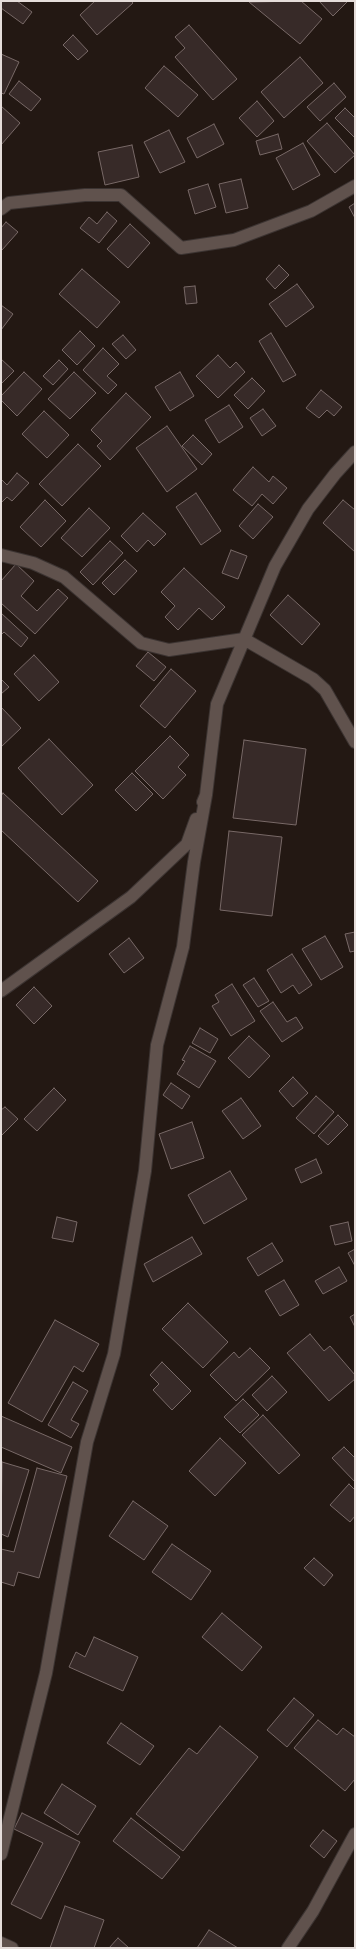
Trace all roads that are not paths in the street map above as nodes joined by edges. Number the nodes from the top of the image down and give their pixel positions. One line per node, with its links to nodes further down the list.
1 (355, 186): 2 (street)
2 (1, 209)
3 (355, 452): 5 (street)
4 (1, 555): 5 (street)
5 (244, 639): 6 (street); 7 (street)
6 (355, 742)
7 (206, 795): 8 (street); 10 (street)
8 (1, 991)
9 (355, 1834): 13 (street)
10 (1, 1854)
11 (1, 1943): 12 (street)
12 (12, 1948)
13 (288, 1948)

